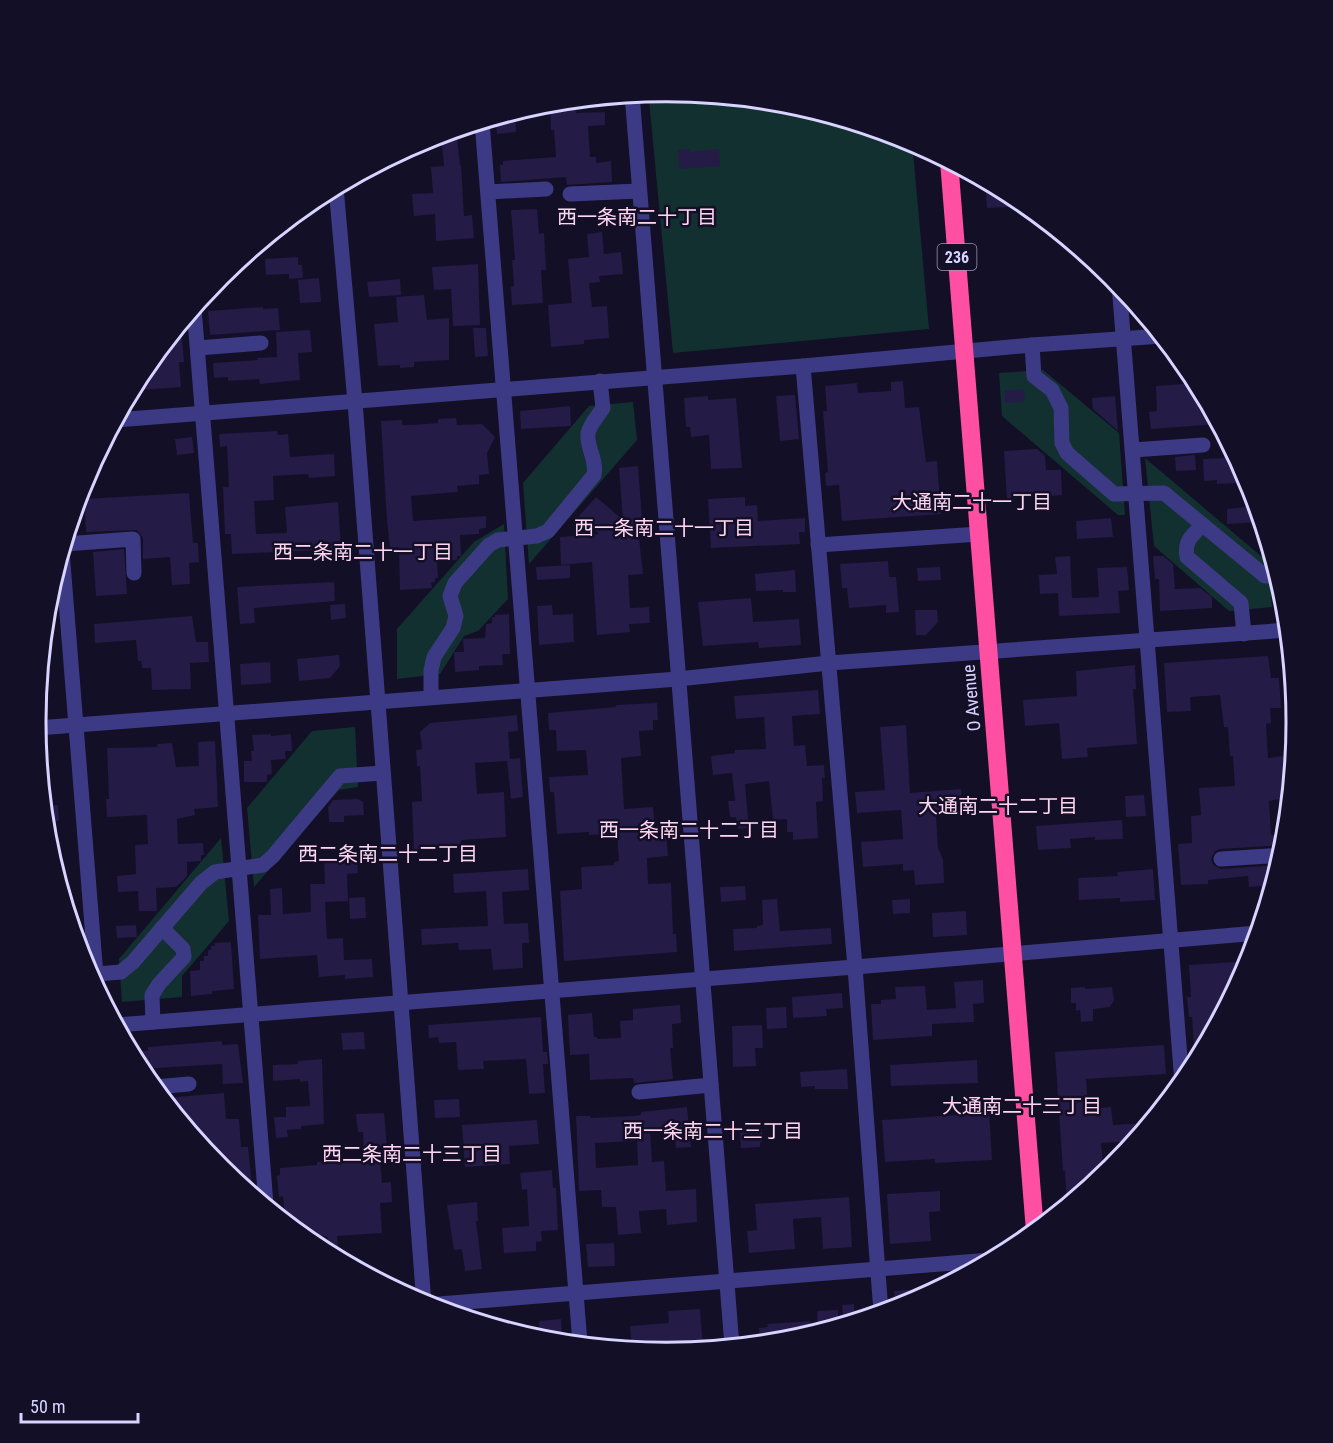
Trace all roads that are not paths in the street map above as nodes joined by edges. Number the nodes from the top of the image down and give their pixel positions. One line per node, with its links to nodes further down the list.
1 (633, 103): 5 (street)
2 (483, 130): 6 (street)
3 (951, 171): 18 (highway, O Avenue / 236)
4 (546, 189): 6 (street)
5 (639, 191): 7 (street); 20 (street)
6 (488, 192): 22 (street)
7 (570, 194)
8 (337, 197): 23 (street)
9 (1120, 299): 14 (street)
10 (195, 319): 12 (street)
11 (190, 325): 12 (street)
12 (196, 325): 17 (street)
13 (1152, 337): 14 (street)
14 (1123, 339): 16 (street); 27 (street)
15 (261, 343): 17 (street)
16 (1032, 345): 18 (street); 28 (street)
17 (198, 348): 24 (street)
18 (965, 352): 19 (street); 30 (highway, O Avenue / 236)
19 (802, 366): 20 (street); 33 (street)
20 (654, 377): 21 (street); 42 (street)
21 (600, 381): 22 (street); 31 (street)
22 (504, 389): 23 (street); 31 (street)
23 (355, 402): 24 (street); 45 (street)
24 (203, 412): 25 (street); 46 (street)
25 (125, 419)
26 (1203, 445): 27 (street)
27 (1133, 450): 28 (street)
28 (1137, 494): 29 (street); 39 (street)
29 (1203, 525): 36 (street); 38 (street)
30 (979, 534): 33 (street); 40 (highway, O Avenue / 236)
31 (515, 538): 43 (street); 44 (street)
32 (73, 543): 34 (street)
33 (818, 545): 41 (street)
34 (134, 573)
35 (64, 576): 47 (street)
36 (1269, 576)
37 (1279, 631): 38 (street)
38 (1244, 634): 39 (street)
39 (1148, 641): 40 (street); 55 (street)
40 (988, 652): 41 (street); 56 (highway, O Avenue / 236)
41 (828, 663): 42 (street); 58 (street)
42 (678, 679): 43 (street); 60 (street)
43 (528, 689): 44 (street); 61 (street)
44 (431, 697): 45 (street)
45 (378, 702): 46 (street); 49 (street)
46 (228, 715): 47 (street); 52 (street)
47 (78, 726): 48 (street); 57 (street)
48 (46, 728)
49 (383, 773): 52 (street); 62 (street)
50 (1272, 856): 51 (street)
51 (1221, 859)
52 (239, 868): 53 (street); 63 (street)
53 (162, 928): 59 (street); 64 (street)
54 (1249, 934): 55 (street)
55 (1170, 941): 56 (street); 66 (street)
56 (1013, 955): 58 (street); 72 (highway, O Avenue / 236)
57 (93, 957)
58 (855, 968): 60 (street); 74 (street)
59 (99, 971)
60 (702, 979): 61 (street); 68 (street)
61 (552, 991): 62 (street); 77 (street)
62 (403, 1002): 63 (street); 76 (street)
63 (251, 1015): 64 (street); 71 (street)
64 (153, 1022): 65 (street)
65 (126, 1024)
66 (1181, 1068)
67 (189, 1084): 69 (street)
68 (711, 1085): 70 (street); 75 (street)
69 (166, 1086)
70 (639, 1092)
71 (265, 1194)
72 (1034, 1220)
73 (970, 1262): 74 (street)
74 (877, 1269): 75 (street); 79 (street)
75 (727, 1280): 77 (street); 81 (street)
76 (425, 1292)
77 (576, 1292): 78 (street); 80 (street)
78 (450, 1302)
79 (880, 1303)
80 (579, 1335)
81 (731, 1338)

